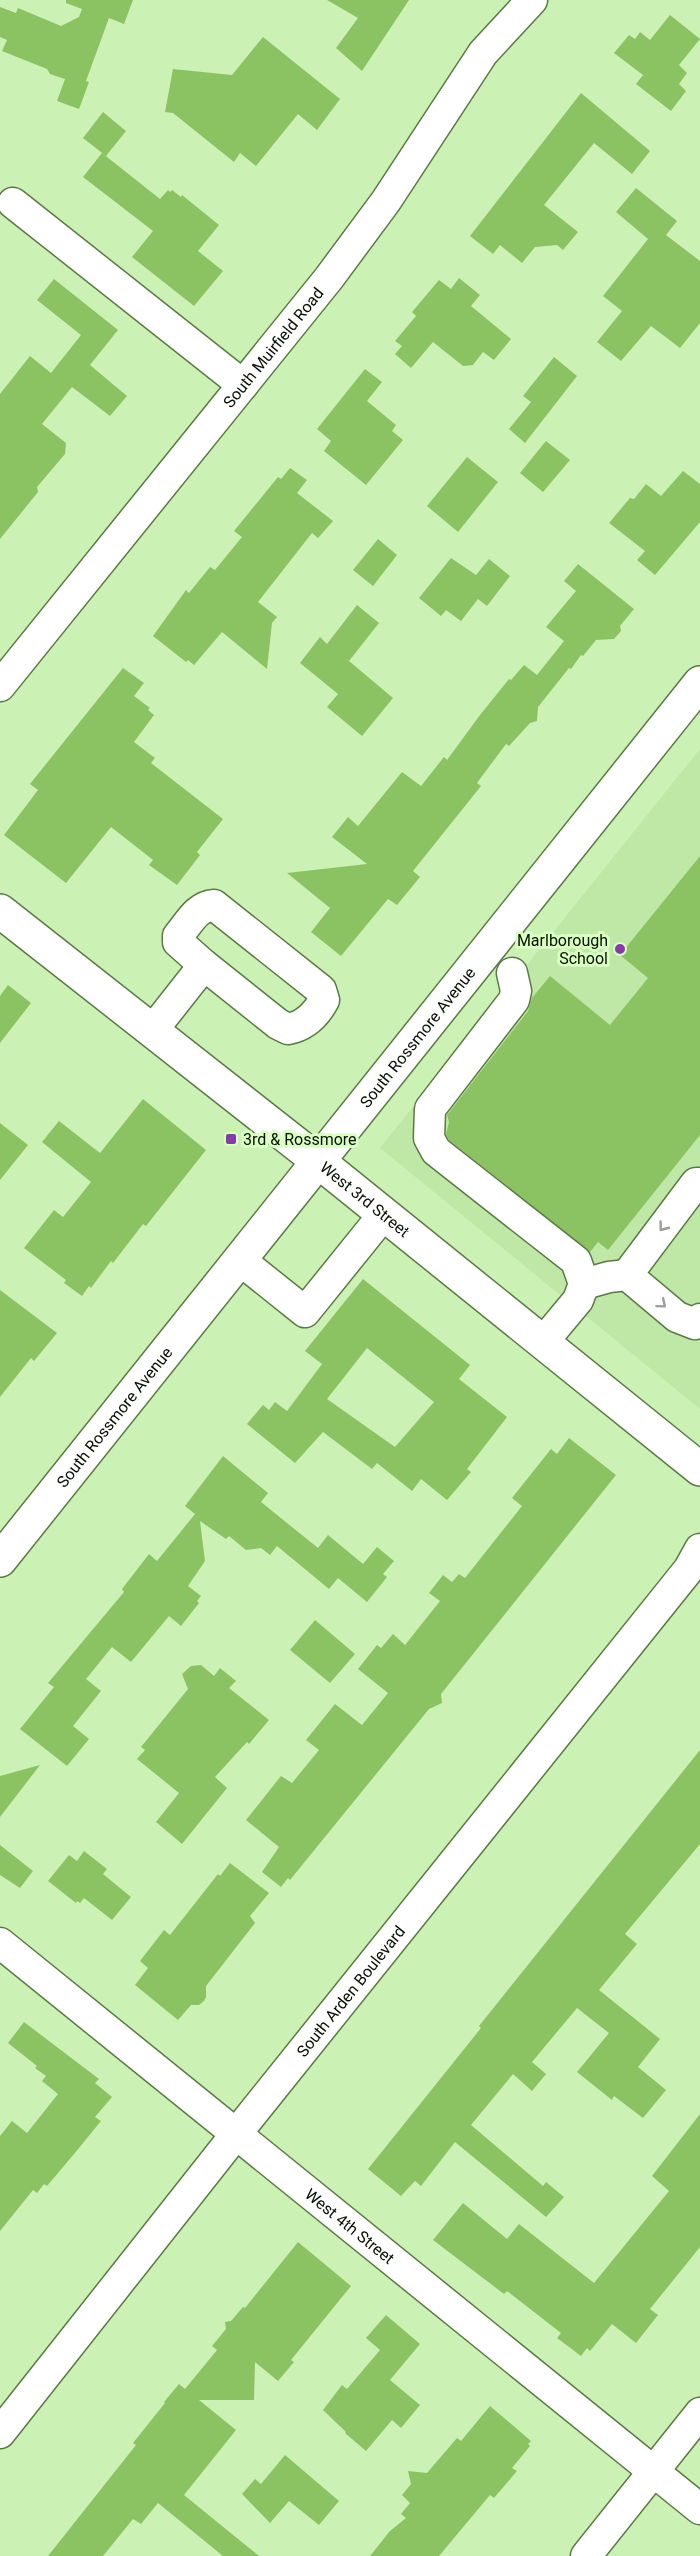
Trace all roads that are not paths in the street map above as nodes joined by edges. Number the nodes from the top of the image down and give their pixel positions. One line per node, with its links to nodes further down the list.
1 (532, 0): 3 (street, South Muirfield Road)
2 (13, 203): 3 (street)
3 (243, 385): 5 (street, South Muirfield Road)
4 (700, 684): 10 (main road, South Rossmore Avenue)
5 (0, 686)
6 (0, 910): 9 (main road, West 3rd Street)
7 (204, 965): 7 (street); 9 (street)
8 (512, 973): 15 (street)
9 (152, 1031): 10 (main road, West 3rd Street)
10 (318, 1161): 12 (main road, West 3rd Street); 13 (main road, South Rossmore Avenue)
11 (700, 1183): 14 (street, one-way to 14)
12 (384, 1214): 13 (street); 17 (main road, West 3rd Street)
13 (240, 1260): 20 (main road, South Rossmore Avenue)
14 (627, 1275): 15 (street); 16 (street, one-way to 16)
15 (584, 1284): 17 (street)
16 (700, 1319)
17 (543, 1342): 18 (main road, West 3rd Street)
18 (700, 1469)
19 (700, 1549): 22 (street, South Arden Boulevard)
20 (0, 1560)
21 (0, 1943): 22 (street, West 4th Street)
22 (236, 2134): 24 (street, South Arden Boulevard); 25 (street, West 4th Street)
23 (700, 2413): 25 (street)
24 (0, 2433)
25 (654, 2471): 26 (street, West 4th Street); 27 (street)
26 (700, 2509)
27 (586, 2556)

